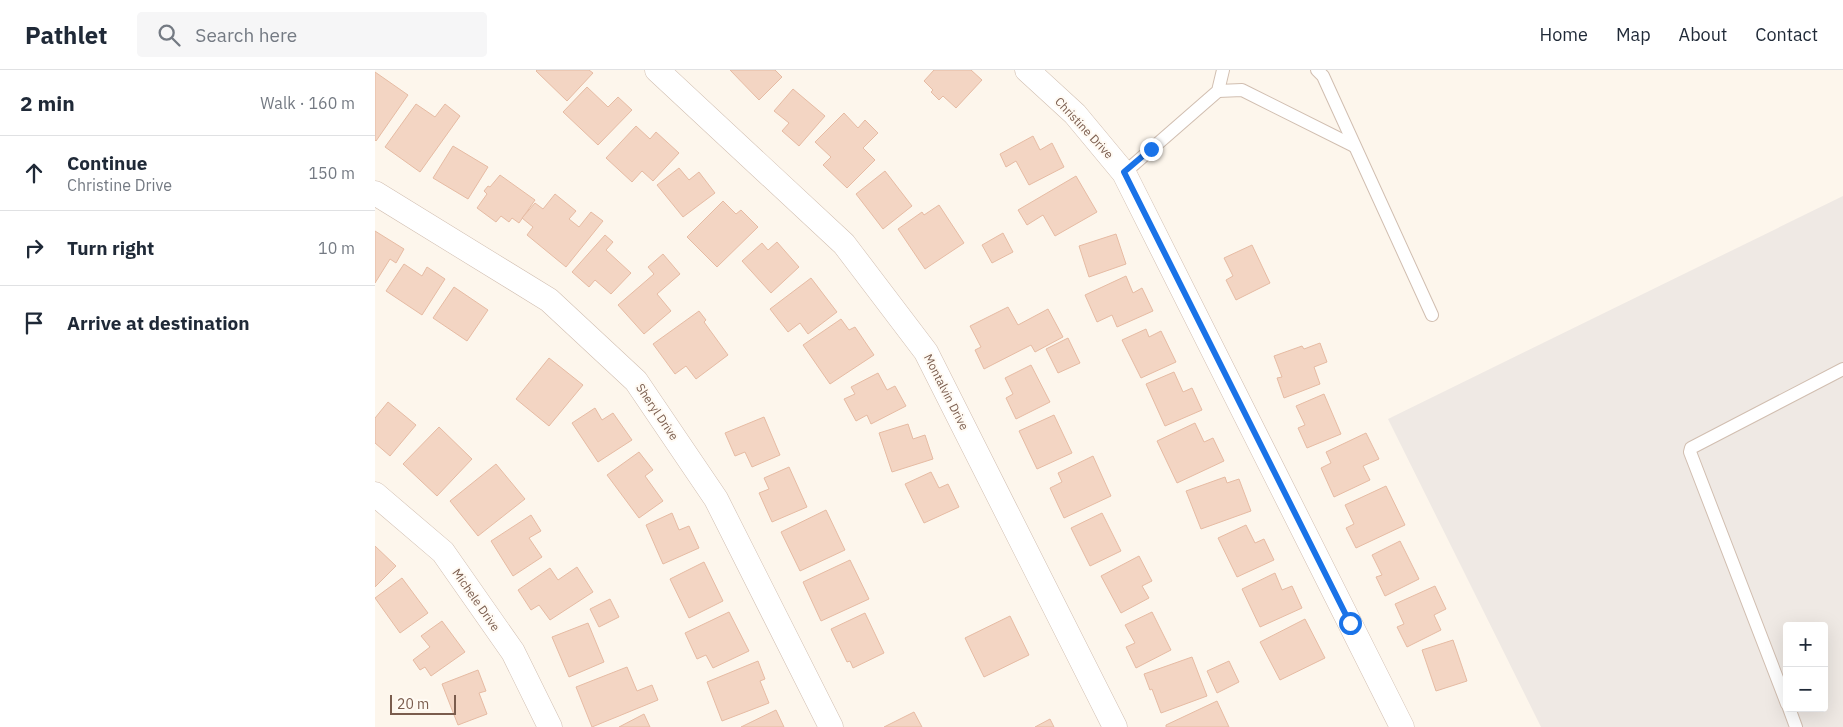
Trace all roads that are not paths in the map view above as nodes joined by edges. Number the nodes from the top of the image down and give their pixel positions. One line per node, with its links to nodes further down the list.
1 (657, 70): 16 (street, Montalvin Drive)
2 (1027, 70): 7 (street, Christine Drive)
3 (1223, 70): 5 (lane)
4 (1317, 70): 6 (lane)
5 (1218, 91): 6 (lane); 7 (lane)
6 (1353, 146): 9 (lane)
7 (1124, 172): 17 (street, Christine Drive)
8 (375, 193): 15 (street, Sheryl Drive)
9 (1432, 315)
10 (1843, 369): 12 (lane)
11 (375, 494): 14 (street, Michele Drive)
12 (1783, 694)
13 (1790, 712): 18 (lane)
14 (550, 727)
15 (831, 727)
16 (1115, 727)
17 (1402, 727)
18 (1796, 727)

